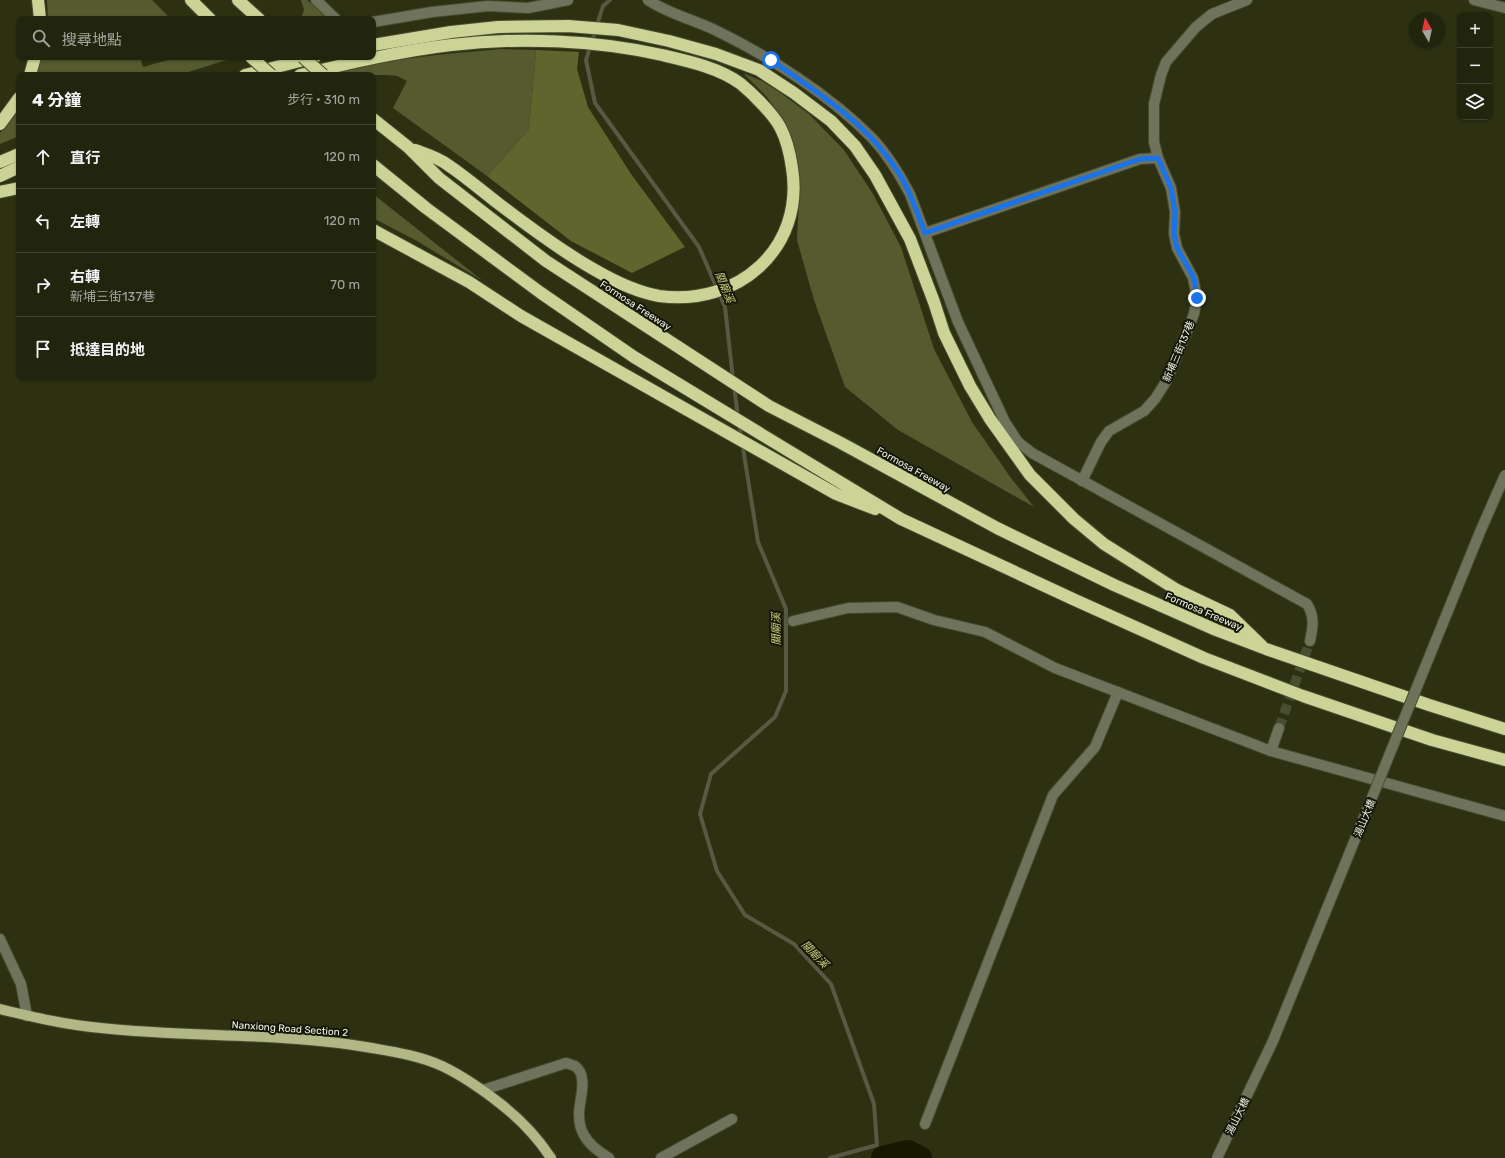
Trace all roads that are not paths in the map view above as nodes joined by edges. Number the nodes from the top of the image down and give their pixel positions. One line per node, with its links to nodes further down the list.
1 (38, 0): 10 (highway)
2 (191, 0): 11 (highway)
3 (238, 0): 12 (highway)
4 (316, 0): 13 (street)
5 (568, 0): 14 (street)
6 (648, 0): 40 (street)
7 (1247, 0): 32 (street, 新埔三街137巷)
8 (1474, 0): 9 (street)
9 (1505, 8)
10 (40, 16)
11 (207, 16)
12 (255, 16)
13 (333, 16)
14 (376, 21)
15 (376, 44): 46 (highway)
16 (376, 58): 30 (highway)
17 (34, 60): 22 (highway)
18 (254, 60): 24 (highway, bridge)
19 (303, 60): 23 (highway)
20 (306, 60): 26 (highway, bridge)
21 (364, 60): 25 (highway)
22 (31, 72)
23 (256, 72)
24 (268, 72)
25 (312, 72)
26 (320, 72)
27 (16, 102): 29 (highway)
28 (376, 121): 30 (highway, Formosa Freeway)
29 (0, 124)
30 (408, 147): 46 (highway, Formosa Freeway)
31 (16, 155): 33 (highway)
32 (1158, 158): 40 (street); 42 (street, 新埔三街137巷)
33 (0, 162)
34 (376, 167): 43 (highway)
35 (16, 168): 36 (highway)
36 (0, 176)
37 (16, 189): 38 (highway)
38 (0, 192)
39 (376, 232): 43 (highway)
40 (925, 233): 42 (street)
41 (1505, 475): 62 (street, 湯山大橋, bridge)
42 (1082, 481): 45 (street)
43 (901, 519): 51 (highway)
44 (793, 621): 47 (street)
45 (1310, 641)
46 (1266, 649): 49 (highway, Formosa Freeway)
47 (1118, 692): 50 (street); 58 (street)
48 (1279, 728): 50 (street)
49 (1505, 729)
50 (1271, 751): 52 (street)
51 (1505, 760)
52 (1505, 816)
53 (0, 939): 55 (street)
54 (0, 1009): 55 (main road, Nanxiong Road Section 2)
55 (27, 1016): 56 (main road, Nanxiong Road Section 2)
56 (483, 1090): 59 (main road, Nanxiong Road Section 2); 60 (street)
57 (732, 1119): 61 (street)
58 (925, 1124)
59 (549, 1154)
60 (608, 1158)
61 (661, 1158)
62 (1217, 1158)

